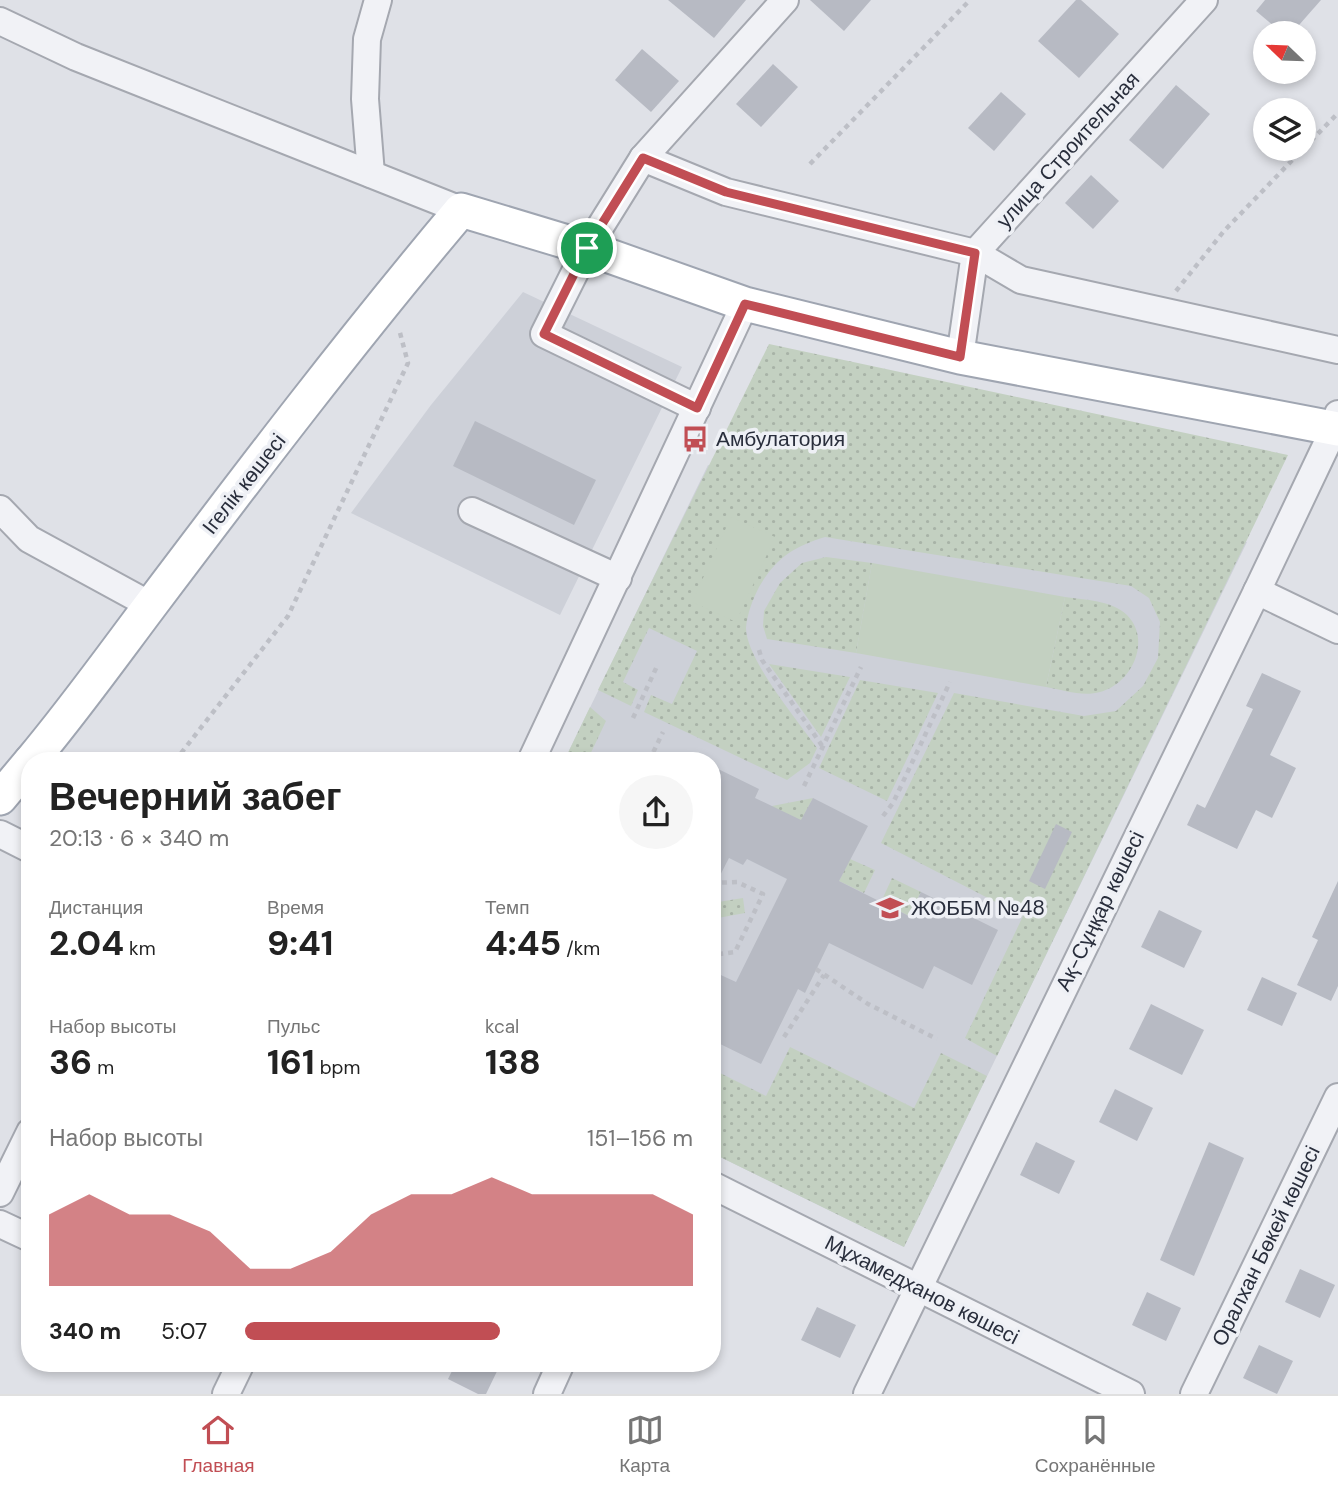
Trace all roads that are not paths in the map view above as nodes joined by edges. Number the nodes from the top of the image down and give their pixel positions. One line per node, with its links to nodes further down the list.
1 (378, 0): 6 (street)
2 (785, 0): 5 (street)
3 (1204, 0): 9 (street, улица Строительная)
4 (0, 21): 6 (street)
5 (643, 158): 8 (street); 9 (street)
6 (372, 174): 7 (street)
7 (461, 209): 8 (main road); 19 (main road, Ігелік көшесі)
8 (587, 248): 10 (main road); 13 (street)
9 (975, 253): 11 (street); 12 (street)
10 (745, 304): 12 (main road); 13 (street)
11 (1338, 350)
12 (960, 357): 14 (main road)
13 (697, 408): 17 (street)
14 (1337, 424): 18 (street, Ақ-Сұңқар көшесі)
15 (0, 509): 19 (street)
16 (472, 511): 17 (street)
17 (618, 578): 22 (street)
18 (1257, 591): 20 (street); 33 (street, Ақ-Сұңқар көшесі)
19 (150, 606): 21 (main road, Ігелік көшесі)
20 (1338, 630)
21 (38, 752)
22 (535, 752)
23 (21, 773): 24 (main road, Ігелік көшесі)
24 (0, 798)
25 (0, 834): 26 (street)
26 (21, 844)
27 (1338, 1097): 40 (street, Оралхан Бөкей көшесі)
28 (21, 1151): 30 (street)
29 (721, 1190): 33 (street, Мұхамедханов көшесі)
30 (0, 1194)
31 (0, 1224): 32 (street)
32 (21, 1234)
33 (917, 1288): 38 (street, Ақ-Сұңқар көшесі); 39 (street, Мұхамедханов көшесі)
34 (237, 1372): 36 (street)
35 (557, 1372): 37 (street)
36 (226, 1394)
37 (547, 1394)
38 (867, 1394)
39 (1131, 1394)
40 (1194, 1394)

